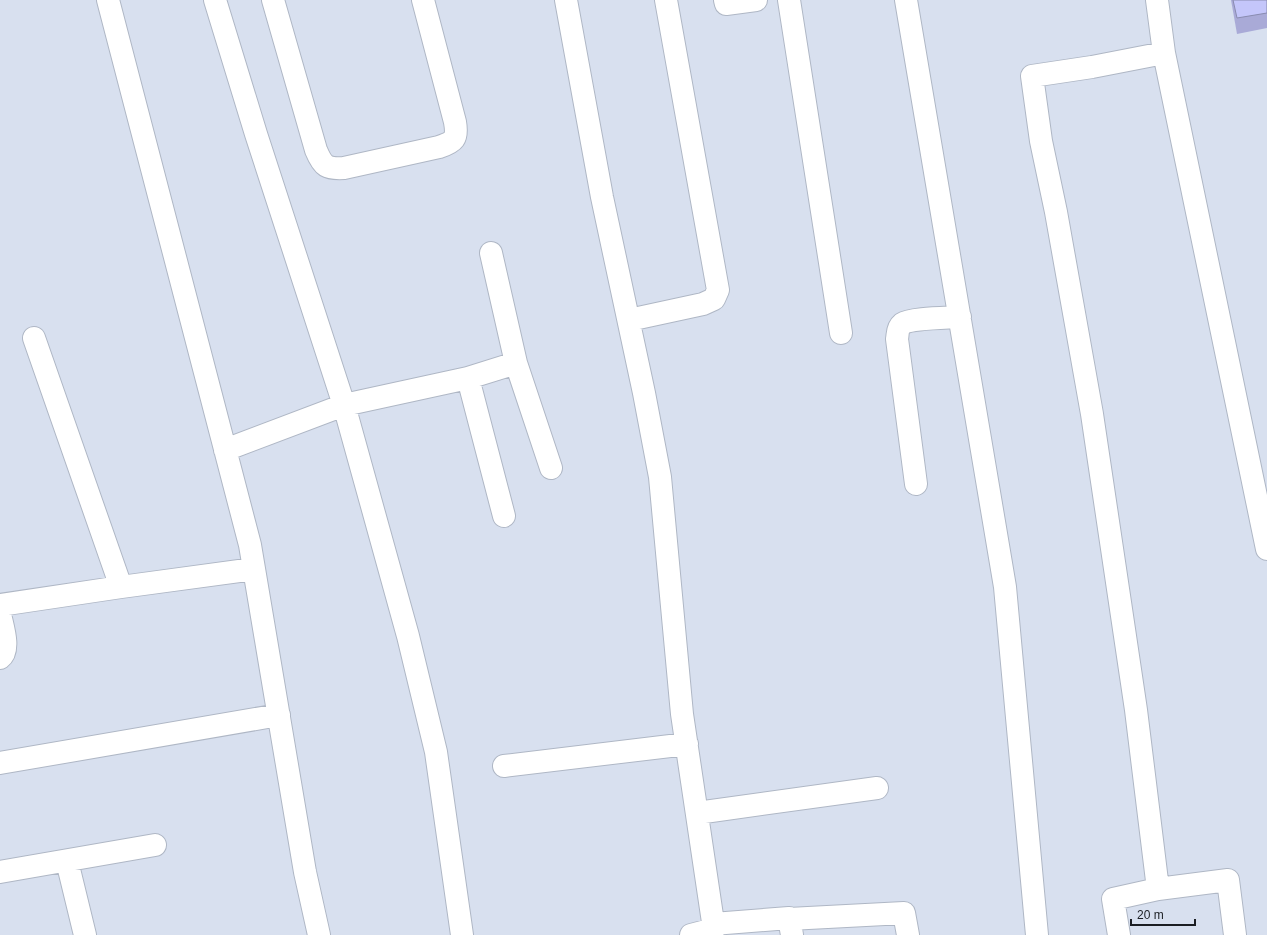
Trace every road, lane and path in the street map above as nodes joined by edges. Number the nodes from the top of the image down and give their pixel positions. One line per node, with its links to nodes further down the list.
1 (108, 0): 21 (street)
2 (215, 0): 20 (street)
3 (273, 0): 4 (street)
4 (423, 0)
5 (566, 0): 15 (street)
6 (666, 0): 15 (street)
7 (725, 0): 8 (street)
8 (756, 0)
9 (789, 0): 16 (street)
10 (906, 0): 14 (street)
11 (1157, 0): 12 (street)
12 (1164, 53): 25 (street); 40 (street)
13 (492, 253): 18 (street)
14 (960, 317): 23 (street); 48 (street)
15 (629, 320): 32 (street)
16 (841, 333)
17 (34, 338): 27 (street)
18 (516, 363): 19 (street); 22 (street)
19 (468, 378): 20 (street); 24 (street)
20 (344, 405): 21 (street); 45 (street)
21 (225, 450): 26 (street)
22 (551, 468)
23 (916, 484)
24 (504, 516)
25 (1267, 549)
26 (254, 569): 27 (street); 31 (street)
27 (121, 587): 28 (street)
28 (0, 605)
29 (0, 614): 30 (street)
30 (0, 658)
31 (279, 715): 33 (street); 44 (street)
32 (687, 744): 34 (street); 36 (street)
33 (0, 763)
34 (504, 766)
35 (877, 788): 36 (street)
36 (697, 813): 41 (street)
37 (155, 845): 38 (street)
38 (67, 861): 39 (street); 43 (street)
39 (0, 872)
40 (1158, 889): 49 (street); 50 (street)
41 (713, 924): 42 (street); 46 (street)
42 (790, 927): 47 (street)
43 (85, 935)
44 (319, 935)
45 (462, 935)
46 (691, 935)
47 (908, 935)
48 (1037, 935)
49 (1119, 935)
50 (1236, 935)

